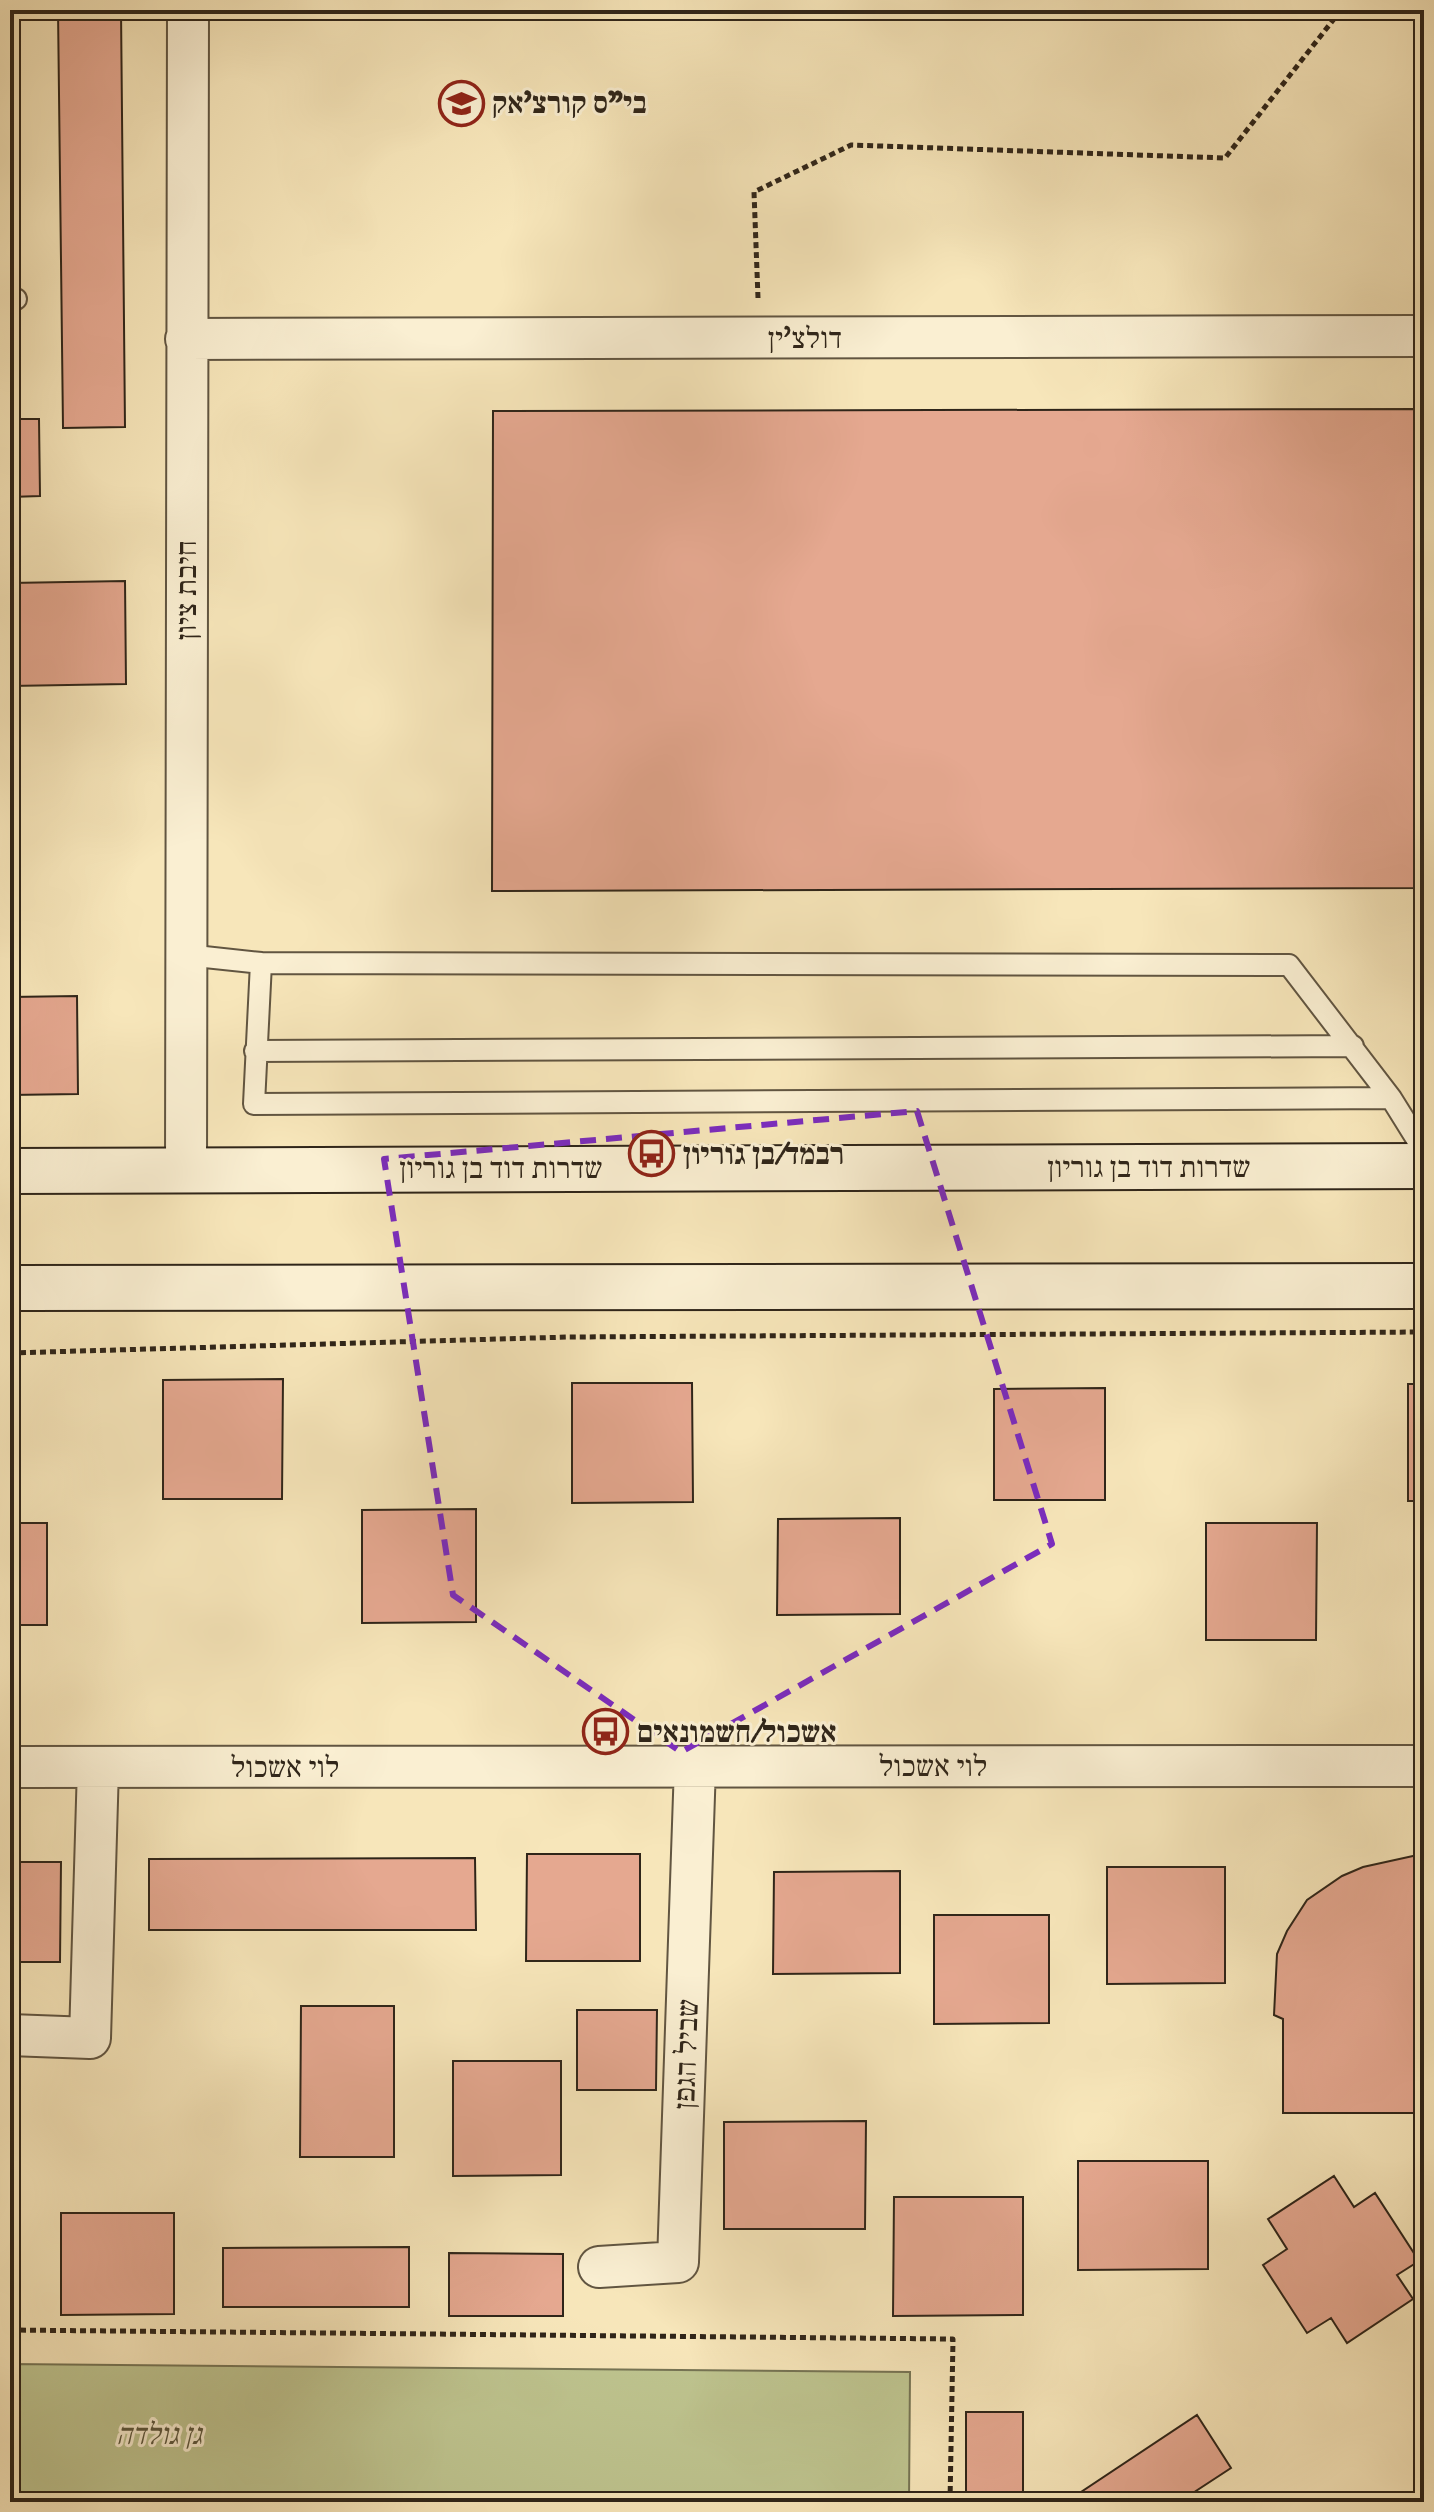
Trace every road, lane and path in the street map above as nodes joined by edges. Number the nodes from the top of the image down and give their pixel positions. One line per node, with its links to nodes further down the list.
1 (188, 10): 5 (street, חיבת ציון)
2 (1341, 10): 4 (path)
3 (1424, 336): 4 (street, דולצ'ין)
4 (759, 338): 5 (street, דולצ'ין)
5 (186, 339): 6 (street, חיבת ציון)
6 (186, 955): 7 (lane); 13 (street, חיבת ציון)
7 (261, 963): 8 (lane); 9 (lane)
8 (1353, 1046): 9 (lane); 10 (lane)
9 (255, 1051): 10 (lane)
10 (1391, 1098): 11 (lane)
11 (1424, 1151)
12 (1424, 1166): 13 (main road, שדרות דוד בן גוריון)
13 (186, 1169): 14 (main road, שדרות דוד בן גוריון)
14 (10, 1171)
15 (1424, 1286): 16 (main road)
16 (10, 1288)
17 (1424, 1332): 18 (path)
18 (10, 1353)
19 (695, 1766): 20 (street, לוי אשכול); 22 (street, לוי אשכול); 24 (street, שביל הגפן)
20 (1424, 1766)
21 (10, 1767): 22 (street, לוי אשכול)
22 (98, 1767): 23 (street)
23 (10, 2035)
24 (599, 2267)
25 (10, 2330): 26 (path)
26 (950, 2502)

